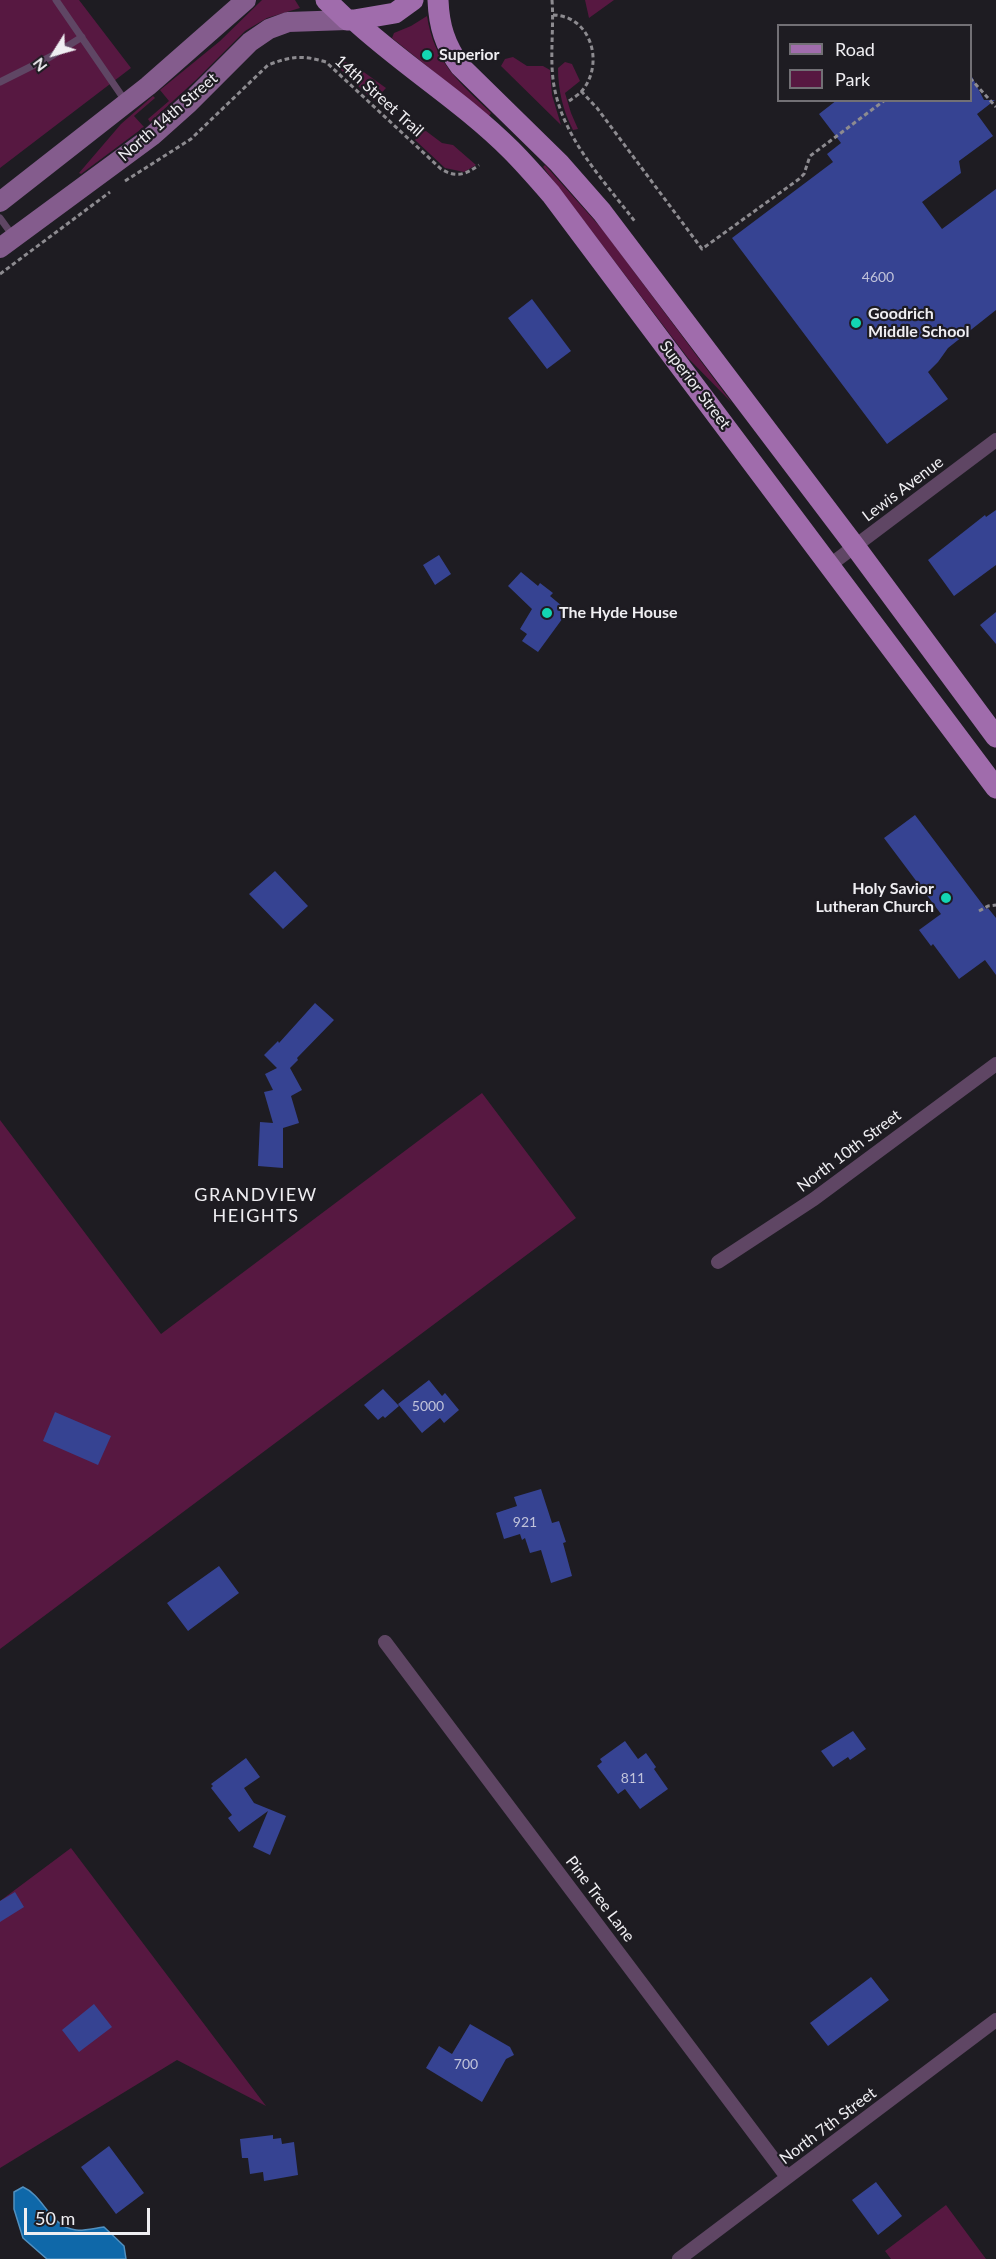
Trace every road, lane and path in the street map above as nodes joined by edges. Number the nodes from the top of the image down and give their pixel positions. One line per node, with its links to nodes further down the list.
1 (56, 0): 9 (lane)
2 (246, 0): 14 (main road)
3 (326, 0): 8 (main road, Superior Street)
4 (413, 0): 8 (main road)
5 (438, 0): 26 (main road, Superior Street)
6 (552, 0): 7 (path)
7 (554, 15): 12 (path); 17 (path)
8 (351, 20): 23 (main road, North 14th Street); 27 (main road, Superior Street)
9 (82, 37): 11 (lane); 14 (lane)
10 (972, 80): 16 (path)
11 (0, 82)
12 (581, 92): 13 (path); 15 (path)
13 (569, 101)
14 (126, 102): 21 (main road)
15 (882, 102)
16 (996, 107)
17 (576, 142)
18 (479, 165): 19 (path, 14th Street Trail)
19 (122, 182)
20 (116, 186): 24 (path)
21 (0, 202)
22 (0, 218): 23 (lane)
23 (7, 243)
24 (0, 274)
25 (996, 440): 26 (street, Lewis Avenue)
26 (854, 545): 27 (street, Lewis Avenue); 28 (main road, Superior Street)
27 (830, 565): 29 (main road, Superior Street)
28 (996, 737)
29 (996, 788)
30 (996, 905): 31 (path)
31 (979, 911)
32 (996, 1064): 33 (street, North 10th Street)
33 (718, 1262)
34 (386, 1642): 36 (street, Pine Tree Lane)
35 (996, 2020): 36 (street, North 7th Street)
36 (787, 2177): 37 (street, North 7th Street)
37 (679, 2259)

